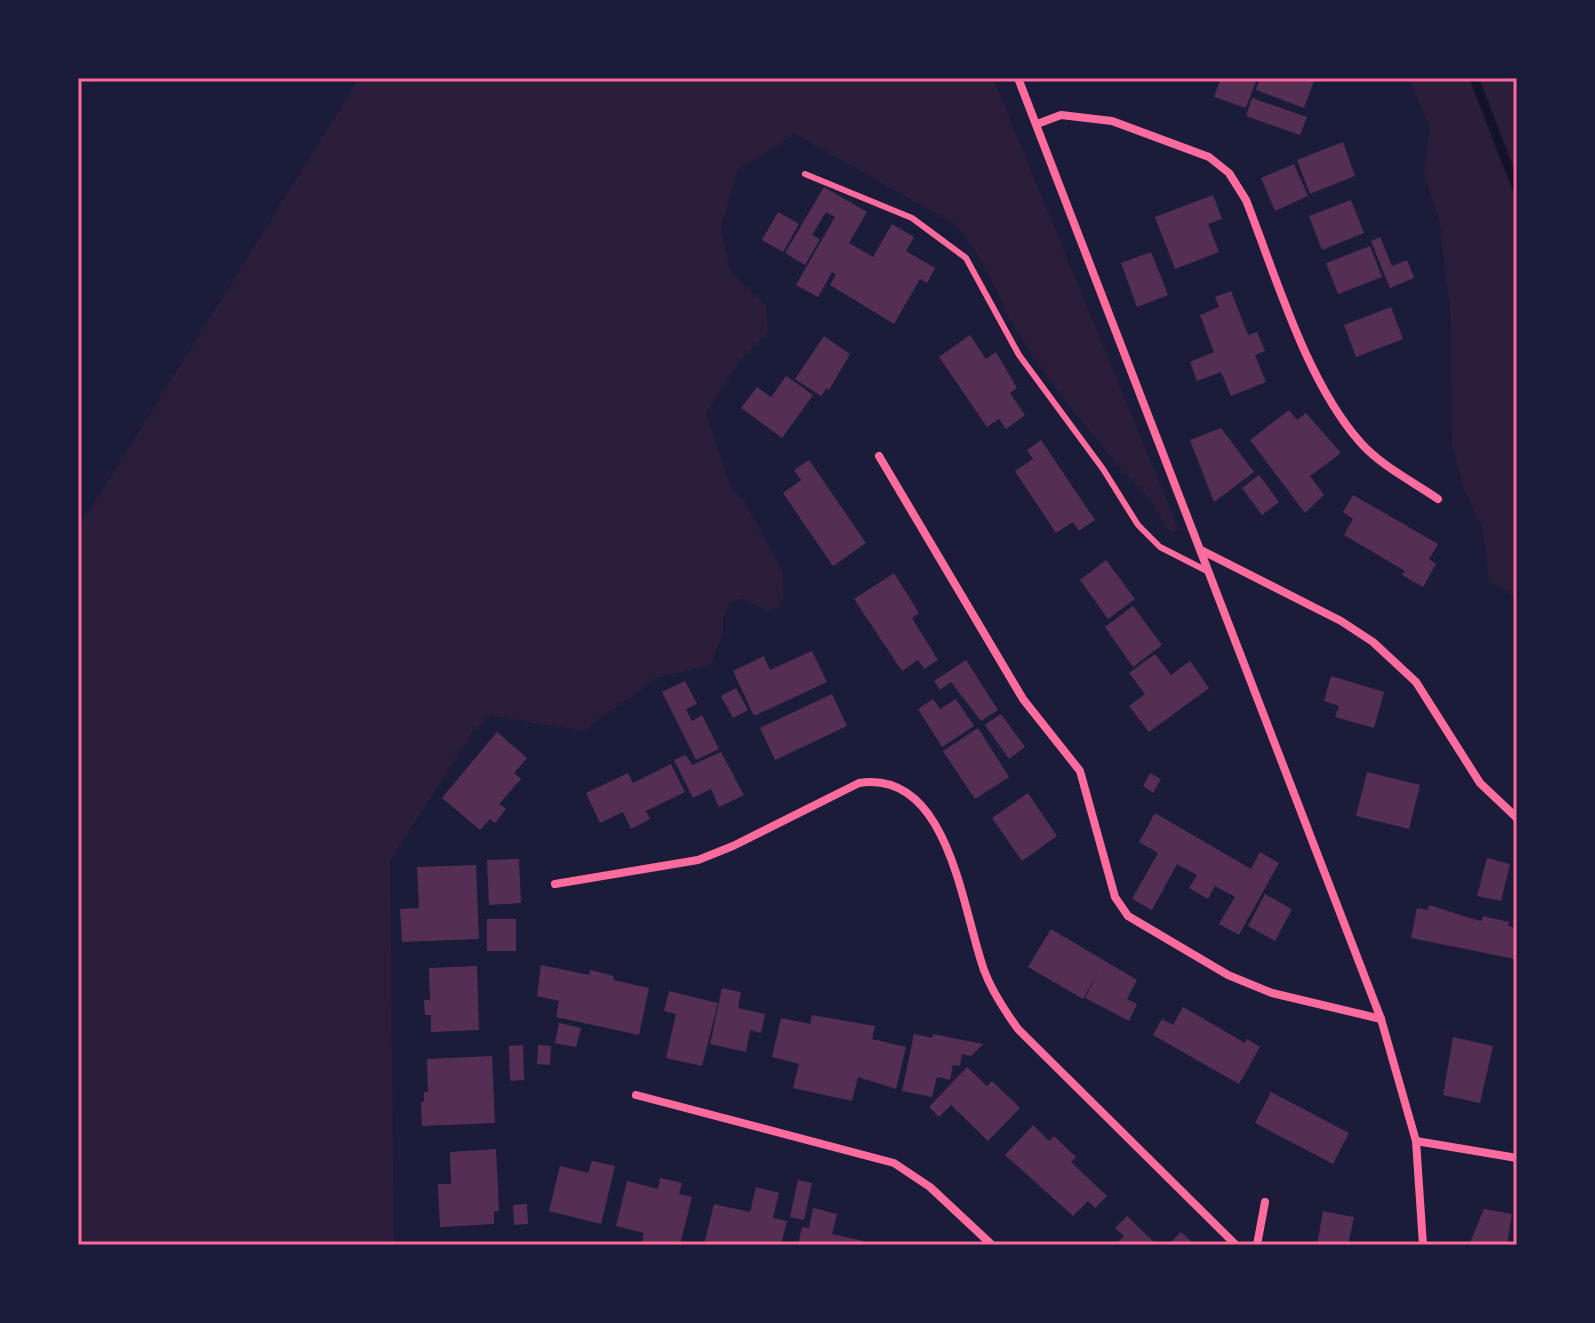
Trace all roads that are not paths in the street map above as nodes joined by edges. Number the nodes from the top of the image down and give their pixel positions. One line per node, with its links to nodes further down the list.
1 (1018, 78): 2 (street)
2 (1037, 124): 5 (street); 6 (street)
3 (805, 174): 7 (lane)
4 (879, 456): 10 (street)
5 (1438, 499)
6 (1200, 549): 7 (street); 8 (street)
7 (1209, 572): 10 (street)
8 (1517, 818)
9 (555, 884): 16 (street)
10 (1381, 1019): 12 (street)
11 (636, 1095): 15 (street)
12 (1416, 1141): 13 (street); 18 (street)
13 (1517, 1158)
14 (1265, 1202): 17 (street)
15 (992, 1245)
16 (1236, 1245)
17 (1257, 1245)
18 (1423, 1245)

